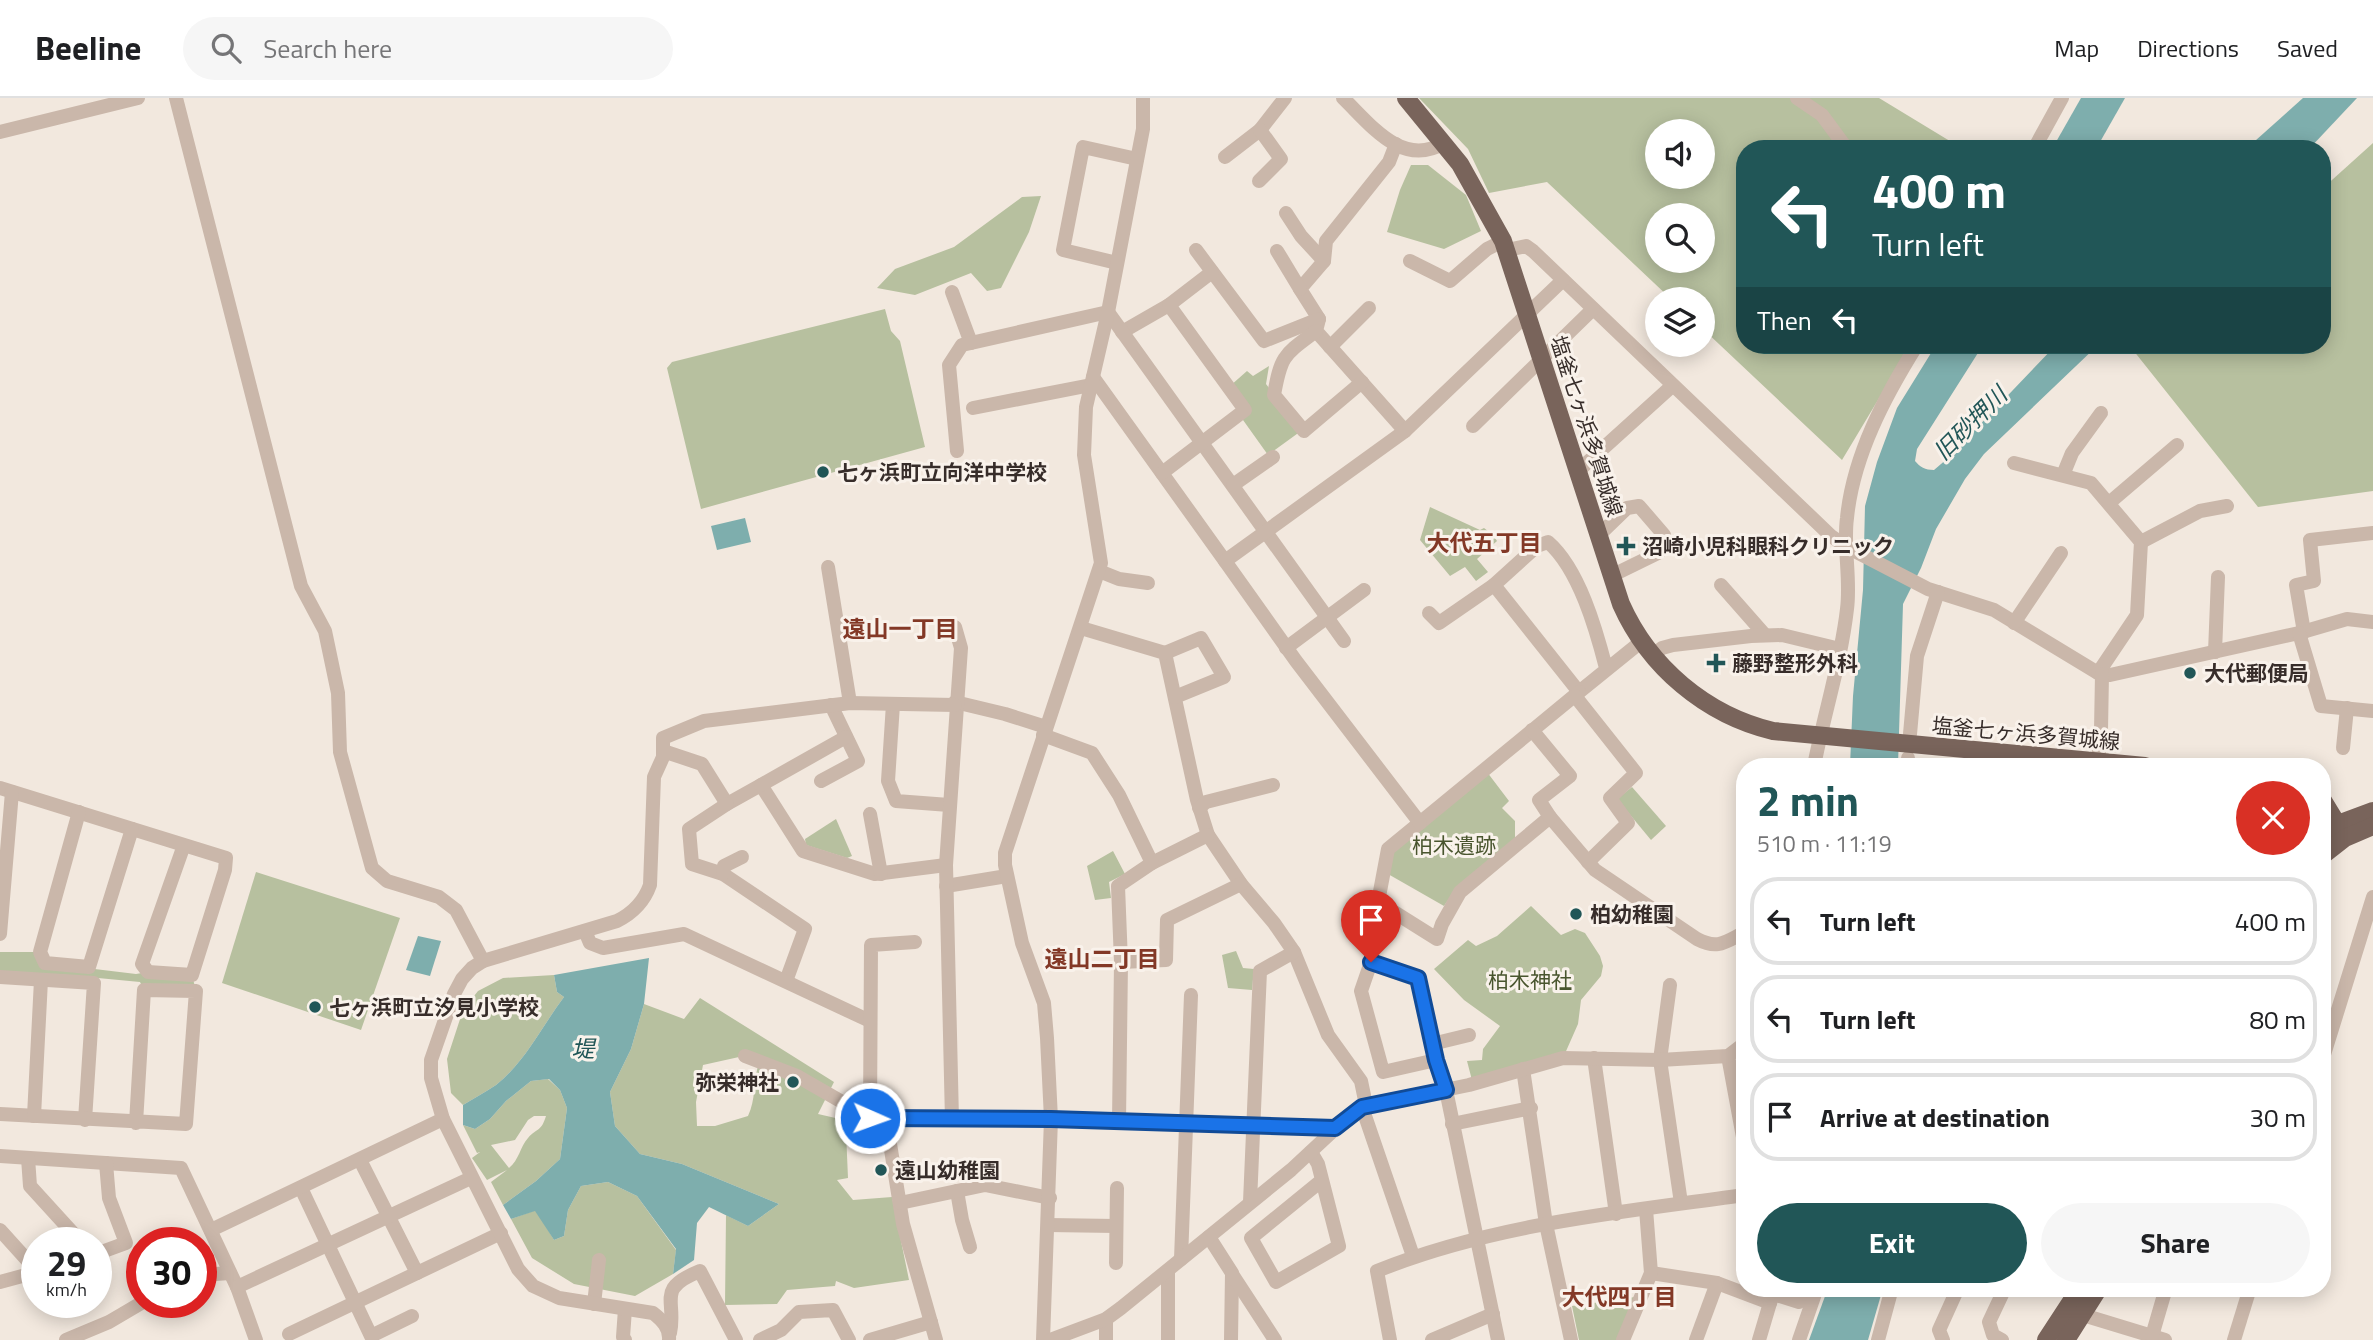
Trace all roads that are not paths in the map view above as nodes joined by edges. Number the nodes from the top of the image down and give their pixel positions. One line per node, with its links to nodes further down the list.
1 (138, 98): 10 (street)
2 (176, 98): 144 (street)
3 (1143, 98): 16 (street)
4 (1285, 98): 9 (street)
5 (1343, 98): 14 (street)
6 (1797, 98): 11 (street)
7 (2062, 98): 12 (street)
8 (1414, 102): 13 (main road, 塩釜七ヶ浜多賀城線)
9 (1260, 130): 15 (street); 17 (street)
10 (0, 132)
11 (1840, 140)
12 (2039, 140)
13 (1444, 143): 14 (street); 19 (main road, 塩釜七ヶ浜多賀城線)
14 (1396, 144): 22 (street)
15 (1226, 157)
16 (1137, 159): 24 (street); 24 (street)
17 (1258, 181)
18 (1286, 213): 22 (street)
19 (1505, 246): 23 (street); 26 (street); 33 (main road, 塩釜七ヶ浜多賀城線)
20 (1196, 250): 25 (street)
21 (1277, 251): 27 (street)
22 (1324, 261): 27 (street)
23 (1410, 261)
24 (1117, 263): 32 (street)
25 (1212, 272): 29 (street); 34 (street)
26 (1563, 280): 31 (street); 33 (street)
27 (1300, 289): 34 (street)
28 (952, 292): 36 (street)
29 (1168, 304): 35 (street); 47 (street)
30 (1369, 308): 37 (street)
31 (1592, 309): 39 (street); 42 (street)
32 (1108, 312): 35 (street); 36 (street); 40 (street)
33 (1528, 313): 39 (main road, 塩釜七ヶ浜多賀城線); 46 (street)
34 (1317, 325): 37 (street); 41 (street)
35 (1122, 332): 47 (street)
36 (971, 343): 49 (street)
37 (1330, 347): 41 (street)
38 (1912, 354): 62 (street)
39 (1541, 359): 45 (street); 52 (main road, 塩釜七ヶ浜多賀城線)
40 (1092, 381): 43 (street); 53 (street); 66 (street)
41 (1362, 382): 46 (street)
42 (1672, 386): 52 (street); 62 (street)
43 (973, 408)
44 (2101, 413): 54 (street)
45 (1474, 426)
46 (1405, 431): 58 (street)
47 (1202, 443): 53 (street); 55 (street)
48 (2177, 445): 56 (street)
49 (957, 451)
50 (1273, 457): 55 (street)
51 (2014, 463): 54 (street)
52 (1578, 471): 60 (main road, 塩釜七ヶ浜多賀城線)
53 (1161, 473): 64 (street)
54 (2063, 475): 56 (street)
55 (1233, 485): 58 (street)
56 (2109, 503): 61 (street)
57 (2227, 506): 61 (street)
58 (1266, 530): 64 (street); 75 (street)
59 (2373, 533): 80 (street)
60 (1598, 536): 67 (main road, 塩釜七ヶ浜多賀城線); 67 (street)
61 (2141, 542): 90 (street)
62 (1847, 548): 73 (street); 85 (street)
63 (2061, 553): 77 (street)
64 (1225, 561): 84 (street)
65 (828, 567): 93 (street)
66 (1099, 571): 69 (street); 79 (street)
67 (1611, 576): 83 (main road, 塩釜七ヶ浜多賀城線)
68 (2218, 577): 86 (street)
69 (1148, 583)
70 (1494, 584): 74 (street); 89 (street); 91 (street)
71 (1721, 585): 81 (street)
72 (1364, 590): 75 (street)
73 (1933, 590): 77 (street); 105 (street)
74 (1429, 613)
75 (1327, 618): 82 (street); 84 (street)
76 (2373, 622): 80 (street)
77 (2014, 623): 90 (street)
78 (955, 627): 94 (street)
79 (1081, 628): 87 (street); 100 (street)
80 (2302, 633): 86 (street); 97 (street)
81 (1765, 635): 85 (street); 88 (street)
82 (1344, 641)
83 (1642, 641): 88 (main road, 塩釜七ヶ浜多賀城線); 89 (street)
84 (1286, 648): 121 (street)
85 (1840, 649): 102 (street)
86 (2215, 652): 90 (street)
87 (1165, 653): 92 (street); 92 (street)
88 (1653, 655): 102 (main road, 塩釜七ヶ浜多賀城線)
89 (1606, 668): 91 (street)
90 (2100, 674): 108 (street)
91 (1577, 694): 99 (street); 130 (street)
92 (1175, 697): 115 (street)
93 (850, 703): 95 (street); 96 (street)
94 (955, 703): 95 (street); 100 (street); 114 (street)
95 (893, 704): 114 (street)
96 (831, 705): 101 (street); 104 (street)
97 (2347, 708): 98 (street); 103 (street)
98 (2373, 710)
99 (1532, 730): 120 (street); 121 (street)
100 (1045, 731): 131 (street); 135 (street)
101 (846, 737): 109 (street); 110 (street)
102 (1820, 737): 105 (main road, 塩釜七ヶ浜多賀城線); 106 (street)
103 (2343, 748)
104 (663, 751): 113 (street); 139 (street)
105 (1908, 751): 107 (main road, 塩釜七ヶ浜多賀城線)
106 (1816, 758)
107 (1974, 758)
108 (2098, 758)
109 (821, 781)
110 (761, 785): 113 (street); 134 (street)
111 (1273, 785): 115 (street)
112 (6, 790): 117 (street); 140 (street)
113 (727, 804): 133 (street)
114 (949, 805): 132 (street)
115 (1199, 808): 126 (street)
116 (2373, 811): 124 (main road)
117 (79, 812): 123 (street); 123 (street)
118 (2331, 813): 124 (main road)
119 (870, 814): 134 (street)
120 (1550, 817): 121 (street); 130 (street)
121 (1420, 823)
122 (2373, 826): 124 (main road)
123 (132, 829): 127 (street)
124 (2342, 831): 125 (main road); 128 (main road)
125 (2331, 834)
126 (1208, 835): 131 (street); 136 (street)
127 (184, 845): 127 (street)
128 (2331, 845)
129 (742, 857): 133 (street)
130 (1588, 862): 141 (street)
131 (1152, 863): 145 (street)
132 (946, 864): 134 (street); 137 (street)
133 (723, 874): 148 (street)
134 (881, 874)
135 (1007, 876): 137 (street); 174 (street)
136 (1241, 884): 143 (street); 145 (street)
137 (946, 886): 175 (street)
138 (2373, 897): 152 (street)
139 (585, 930): 144 (street); 148 (street)
140 (0, 934)
141 (1736, 937)
142 (915, 942): 153 (street)
143 (1294, 952): 166 (street); 180 (street)
144 (483, 961): 172 (street)
145 (1121, 962): 176 (street)
146 (0, 977): 147 (street)
147 (41, 980): 169 (street); 171 (street)
148 (786, 981): 153 (street)
149 (1670, 985): 162 (street)
150 (1191, 995): 178 (street)
151 (2331, 1009): 152 (street)
152 (2338, 1011): 154 (street)
153 (870, 1021): 170 (street)
154 (2331, 1033)
155 (1469, 1035): 156 (street)
156 (1432, 1044): 161 (street); 161 (street)
157 (1736, 1050): 159 (street)
158 (746, 1056): 170 (street)
159 (1728, 1056): 162 (street); 165 (street)
160 (1594, 1058): 162 (street); 163 (street); 198 (street)
161 (1436, 1060): 164 (street)
162 (1660, 1060): 196 (street)
163 (1523, 1069): 164 (street); 167 (street)
164 (1446, 1090): 166 (street); 179 (street)
165 (1736, 1099)
166 (1364, 1106): 181 (street); 215 (street)
167 (1531, 1108): 179 (street); 200 (street)
168 (0, 1114): 169 (street)
169 (34, 1116): 171 (street)
170 (870, 1118): 173 (street)
171 (85, 1119): 177 (street)
172 (443, 1119): 185 (street); 187 (street)
173 (886, 1119): 175 (street); 195 (street)
174 (1051, 1119): 175 (street); 176 (street); 193 (street)
175 (952, 1120)
176 (1119, 1122): 178 (street)
177 (136, 1123): 177 (street)
178 (1185, 1124): 180 (street); 216 (street)
179 (1452, 1124): 209 (street)
180 (1252, 1125): 181 (street); 194 (street)
181 (1335, 1128): 182 (street)
182 (1311, 1152): 188 (street); 194 (street)
183 (0, 1156): 184 (street)
184 (29, 1158): 186 (street); 203 (street)
185 (360, 1160): 189 (street); 199 (street)
186 (106, 1163): 204 (street); 213 (street)
187 (471, 1178): 199 (street); 207 (street)
188 (1321, 1181): 188 (street)
189 (301, 1188): 205 (street); 211 (street)
190 (1117, 1188): 202 (street)
191 (957, 1191): 193 (street); 195 (street); 212 (street)
192 (1736, 1196): 196 (street)
193 (1050, 1198): 201 (street)
194 (1250, 1202): 208 (street)
195 (900, 1203): 249 (street)
196 (1681, 1203): 197 (street)
197 (1646, 1209): 198 (street); 223 (street)
198 (1616, 1214): 200 (street)
199 (389, 1216): 211 (street); 221 (street)
200 (1546, 1224): 209 (street); 273 (street)
201 (1048, 1225): 202 (street); 264 (street)
202 (1116, 1226): 218 (street)
203 (67, 1227)
204 (210, 1227)
205 (217, 1227)
206 (0, 1230): 214 (street)
207 (501, 1233): 221 (street); 242 (street)
208 (1209, 1237): 216 (street); 222 (street)
209 (1477, 1239): 215 (street); 245 (street)
210 (217, 1244): 220 (street)
211 (329, 1244): 228 (street); 241 (street)
212 (970, 1247)
213 (112, 1248)
214 (21, 1253)
215 (1413, 1256): 270 (street)
216 (1181, 1259): 219 (street)
217 (599, 1260): 242 (street)
218 (1116, 1263)
219 (1168, 1271): 248 (street); 267 (street)
220 (230, 1273): 224 (street); 228 (street)
221 (417, 1273): 241 (street)
222 (1232, 1273): 268 (street); 269 (street)
223 (1651, 1273): 227 (street); 274 (street)
224 (217, 1274)
225 (21, 1276): 226 (street)
226 (0, 1282)
227 (1717, 1283): 229 (street); 275 (street)
228 (237, 1287): 256 (street)
229 (1736, 1287)
230 (1770, 1297): 276 (street)
231 (1779, 1297): 232 (street)
232 (1801, 1297)
233 (1814, 1297): 277 (street)
234 (1890, 1297): 278 (street)
235 (1954, 1297): 279 (street)
236 (2001, 1297): 280 (street)
237 (2071, 1297): 254 (main road)
238 (2093, 1297): 247 (main road)
239 (2165, 1297): 253 (street)
240 (2247, 1297): 281 (street)
241 (354, 1303): 246 (street); 251 (street)
242 (594, 1304): 243 (street)
243 (625, 1309): 252 (street); 257 (street)
244 (126, 1312): 255 (street)
245 (1493, 1314): 271 (street); 272 (street)
246 (412, 1315)
247 (2083, 1315): 253 (street); 254 (main road)
248 (1106, 1319): 265 (street); 266 (street)
249 (931, 1322): 262 (street); 263 (street)
250 (781, 1330): 259 (street); 260 (street); 261 (street)
251 (289, 1334)
252 (670, 1337): 258 (street)
253 (2158, 1338)
254 (2056, 1339)
255 (66, 1340)
256 (256, 1340)
257 (625, 1340)
258 (736, 1340)
259 (760, 1340)
260 (792, 1340)
261 (849, 1340)
262 (870, 1340)
263 (936, 1340)
264 (1043, 1340)
265 (1050, 1340)
266 (1106, 1340)
267 (1168, 1340)
268 (1231, 1340)
269 (1275, 1340)
270 (1390, 1340)
271 (1432, 1340)
272 (1498, 1340)
273 (1571, 1340)
274 (1623, 1340)
275 (1696, 1340)
276 (1759, 1340)
277 (1799, 1340)
278 (1878, 1340)
279 (1943, 1340)
280 (2002, 1340)
281 (2234, 1340)

